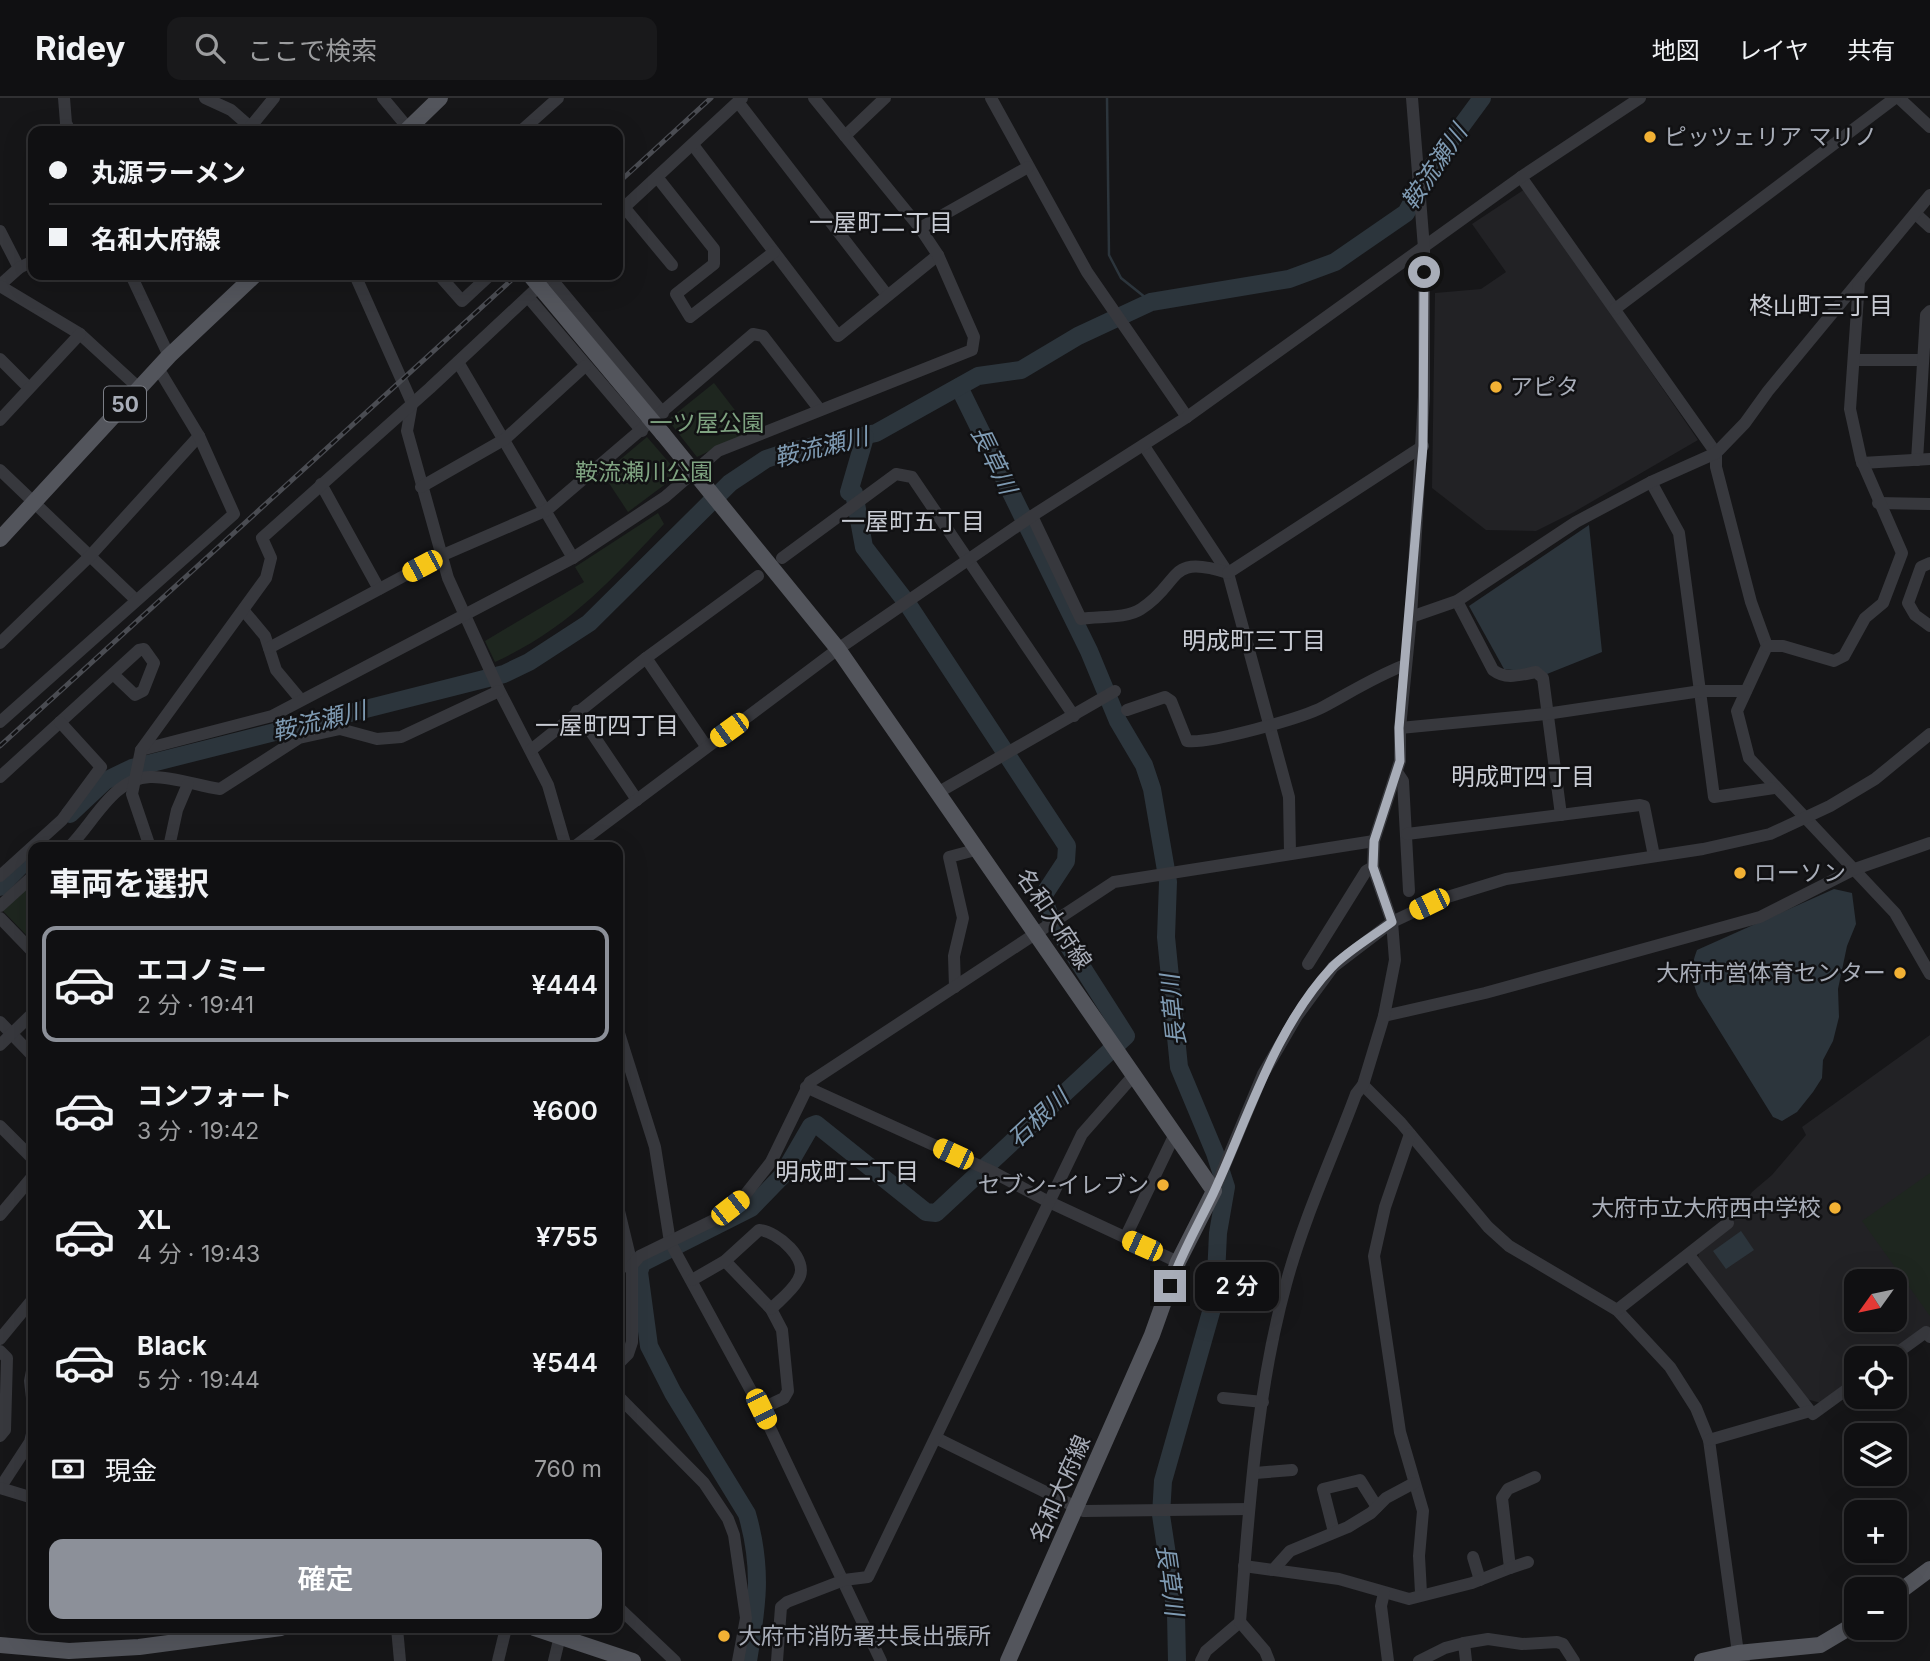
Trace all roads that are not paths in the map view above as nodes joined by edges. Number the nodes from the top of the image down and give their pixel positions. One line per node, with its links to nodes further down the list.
1 (64, 98): 14 (street)
2 (205, 98): 15 (street)
3 (274, 98): 16 (street)
4 (383, 98): 17 (street)
5 (440, 98): 18 (main road)
6 (558, 98): 19 (street)
7 (814, 98): 21 (street)
8 (885, 98): 21 (street)
9 (991, 98): 23 (street)
10 (1412, 98): 33 (street)
11 (1640, 98): 25 (street)
12 (1897, 98): 20 (street); 51 (street)
13 (740, 100): 22 (street); 49 (street)
14 (68, 126)
15 (247, 126)
16 (254, 126)
17 (406, 126)
18 (413, 126)
19 (530, 126)
20 (1930, 127)
21 (845, 136): 31 (street)
22 (693, 145): 24 (street); 34 (street)
23 (1028, 167): 31 (street); 65 (street)
24 (657, 177): 27 (street); 34 (street)
25 (1521, 177): 33 (street); 51 (street)
26 (1930, 195): 29 (street)
27 (623, 208)
28 (623, 212): 37 (street)
29 (1917, 215): 30 (street); 47 (street)
30 (1930, 227)
31 (920, 228): 35 (street)
32 (0, 231): 38 (street)
33 (1424, 248): 65 (street); 71 (street)
34 (774, 252): 49 (street)
35 (937, 255): 49 (street); 63 (street)
36 (28, 264): 38 (street)
37 (672, 265)
38 (19, 268): 48 (street)
39 (133, 280): 57 (street)
40 (250, 280): 57 (main road, 50)
41 (360, 280): 62 (street)
42 (443, 280): 43 (street)
43 (485, 280)
44 (534, 280): 76 (main road, 名和大府線, bridge)
45 (545, 280): 50 (street)
46 (554, 280): 64 (street)
47 (1859, 282): 55 (street); 72 (street)
48 (0, 286): 53 (street)
49 (887, 295)
50 (528, 297): 58 (street); 59 (street)
51 (1615, 309): 72 (street)
52 (1930, 310): 56 (street)
53 (79, 334): 60 (street); 61 (street)
54 (0, 359): 60 (street)
55 (1854, 359): 56 (street); 74 (street)
56 (1923, 360): 73 (street)
57 (164, 362): 61 (main road, 50); 68 (street)
58 (458, 362): 62 (street); 69 (street)
59 (585, 366): 67 (street); 69 (street)
60 (29, 388): 66 (street)
61 (140, 388): 80 (main road, 50)
62 (412, 403): 78 (street); 79 (street)
63 (820, 410): 64 (street); 76 (street)
64 (663, 413): 67 (street)
65 (1187, 417): 70 (street)
66 (0, 420)
67 (642, 431): 83 (street)
68 (199, 436): 87 (street); 95 (street)
69 (505, 439): 79 (street); 83 (street)
70 (1144, 446): 84 (street); 92 (street)
71 (1423, 446): 92 (street); 99 (street)
72 (1716, 453): 77 (street); 102 (street)
73 (1924, 459): 74 (street)
74 (1863, 463): 81 (street)
75 (0, 470): 80 (street)
76 (695, 472): 88 (street); 104 (main road, 名和大府線)
77 (1651, 482): 96 (street); 110 (street)
78 (321, 484): 94 (street); 97 (street)
79 (421, 487): 86 (street)
80 (34, 502): 85 (main road, 50); 87 (street)
81 (1878, 503): 82 (street); 102 (street)
82 (1930, 504)
83 (547, 510): 86 (street); 88 (street)
84 (1026, 520): 90 (street); 92 (street)
85 (0, 539)
86 (443, 555): 94 (street); 98 (street)
87 (90, 556): 95 (street); 101 (street)
88 (573, 558): 98 (street)
89 (782, 558): 90 (street)
90 (970, 559): 104 (street); 116 (street)
91 (1930, 563): 100 (street)
92 (1228, 573): 119 (street)
93 (758, 576): 105 (street)
94 (379, 589): 103 (street)
95 (136, 600): 117 (street)
96 (1457, 601): 99 (street); 115 (street)
97 (244, 611): 103 (street); 124 (street)
98 (464, 615): 108 (street); 112 (street)
99 (1411, 617): 106 (street)
100 (1930, 626)
101 (0, 643)
102 (1767, 646): 111 (street)
103 (269, 648): 112 (street)
104 (838, 649): 122 (street); 130 (main road, 名和大府線)
105 (646, 658): 113 (street); 122 (street)
106 (1405, 665): 119 (street); 120 (street)
107 (113, 674): 118 (street)
108 (499, 690): 123 (street); 128 (street)
109 (1115, 691): 116 (street)
110 (1701, 691): 111 (street); 115 (street); 129 (street)
111 (1746, 691): 129 (street)
112 (301, 700): 124 (street)
113 (577, 710): 123 (street); 131 (street)
114 (1127, 710): 119 (street)
115 (1546, 714): 120 (street); 132 (street)
116 (1074, 716): 130 (street)
117 (0, 722)
118 (60, 722): 126 (street); 136 (street)
119 (1268, 724): 145 (street)
120 (1399, 728): 125 (street)
121 (1930, 734): 133 (street)
122 (706, 746): 131 (street)
123 (531, 750): 140 (street)
124 (141, 752): 127 (street)
125 (1397, 772): 134 (street); 135 (street)
126 (0, 777)
127 (134, 782): 128 (street); 137 (street); 138 (street)
128 (188, 784): 139 (street)
129 (1774, 788): 133 (street)
130 (939, 792): 143 (main road, 名和大府線)
131 (637, 800): 141 (street)
132 (1561, 815): 134 (street); 146 (street)
133 (1806, 818): 146 (street); 148 (street)
134 (1407, 834): 151 (street)
135 (1374, 841): 145 (street); 147 (street)
136 (38, 842)
137 (73, 842)
138 (148, 842)
139 (170, 842)
140 (565, 842)
141 (581, 842)
142 (1930, 843): 148 (street)
143 (979, 849): 155 (main road, 名和大府線); 159 (street)
144 (28, 851): 149 (street)
145 (1290, 853): 155 (street)
146 (1654, 856): 154 (street)
147 (1373, 867): 154 (street); 157 (street)
148 (1855, 869): 158 (street); 160 (street)
149 (0, 876)
150 (28, 881): 152 (street)
151 (1409, 891)
152 (0, 906)
153 (0, 918): 156 (street)
154 (1392, 922): 160 (street); 175 (street)
155 (1036, 933): 159 (street); 167 (main road, 名和大府線)
156 (28, 947)
157 (1308, 964)
158 (1930, 974)
159 (955, 986): 169 (street)
160 (1384, 1016): 168 (street)
161 (28, 1018): 163 (street)
162 (0, 1022): 163 (street)
163 (12, 1034): 164 (street); 166 (street)
164 (0, 1045)
165 (623, 1050): 181 (street)
166 (28, 1051)
167 (1134, 1075): 171 (main road, 名和大府線); 176 (street)
168 (1363, 1086): 172 (street); 199 (street)
169 (806, 1087): 176 (street); 181 (street)
170 (0, 1125): 173 (street)
171 (1175, 1134): 175 (main road, 名和大府線); 180 (street)
172 (1410, 1134): 190 (street); 209 (street)
173 (28, 1154)
174 (28, 1182): 177 (street)
175 (1216, 1187): 184 (main road, 名和大府線)
176 (1047, 1201): 180 (street); 203 (street)
177 (0, 1215)
178 (1728, 1223): 182 (street)
179 (623, 1228): 185 (street)
180 (1125, 1238): 184 (street)
181 (673, 1246): 185 (street); 187 (street)
182 (1689, 1255): 190 (street); 201 (street)
183 (725, 1261): 187 (street); 189 (street); 189 (street)
184 (1178, 1262): 212 (main road, 名和大府線)
185 (632, 1265): 186 (street); 195 (street)
186 (623, 1267)
187 (692, 1280): 200 (street)
188 (28, 1305): 192 (street)
189 (771, 1309): 200 (street)
190 (1617, 1310): 204 (street)
191 (1930, 1337): 193 (street)
192 (0, 1339)
193 (1907, 1346)
194 (0, 1351): 202 (street)
195 (623, 1359)
196 (1844, 1391): 201 (street)
197 (1223, 1398): 199 (street)
198 (623, 1401): 243 (street)
199 (1264, 1402): 207 (street)
200 (761, 1409): 222 (street)
201 (1810, 1411): 204 (street)
202 (0, 1436)
203 (936, 1438): 212 (street); 222 (street)
204 (1709, 1440): 237 (street)
205 (28, 1445): 210 (street)
206 (1292, 1470): 207 (street)
207 (1255, 1473): 214 (street)
208 (1535, 1477): 219 (street)
209 (1414, 1483): 213 (street); 226 (street)
210 (0, 1488): 211 (street)
211 (28, 1496)
212 (1078, 1507): 214 (street); 246 (main road, 名和大府線)
213 (1377, 1507): 215 (street); 215 (street)
214 (1249, 1508): 218 (street)
215 (1334, 1532): 221 (street)
216 (1473, 1557): 223 (street)
217 (1528, 1562): 219 (street)
218 (1244, 1566): 221 (street); 228 (street)
219 (1510, 1568): 223 (street)
220 (1930, 1569): 224 (main road)
221 (1273, 1570): 225 (street)
222 (844, 1580): 244 (street); 245 (street)
223 (1480, 1580): 225 (street)
224 (1907, 1586)
225 (1384, 1593): 249 (street)
226 (1421, 1593)
227 (623, 1612): 242 (street)
228 (1240, 1622): 247 (street); 248 (street)
229 (1844, 1631): 237 (main road)
230 (244, 1633): 236 (main road)
231 (397, 1633): 238 (street)
232 (505, 1633): 239 (street)
233 (550, 1633): 234 (main road)
234 (560, 1636): 240 (street); 241 (main road)
235 (1464, 1643): 250 (street); 251 (street); 252 (street)
236 (0, 1645)
237 (1741, 1657): 253 (main road)
238 (400, 1661)
239 (498, 1661)
240 (554, 1661)
241 (633, 1661)
242 (675, 1661)
243 (738, 1661)
244 (777, 1661)
245 (881, 1661)
246 (1008, 1661)
247 (1201, 1661)
248 (1269, 1661)
249 (1388, 1661)
250 (1419, 1661)
251 (1466, 1661)
252 (1574, 1661)
253 (1702, 1661)

